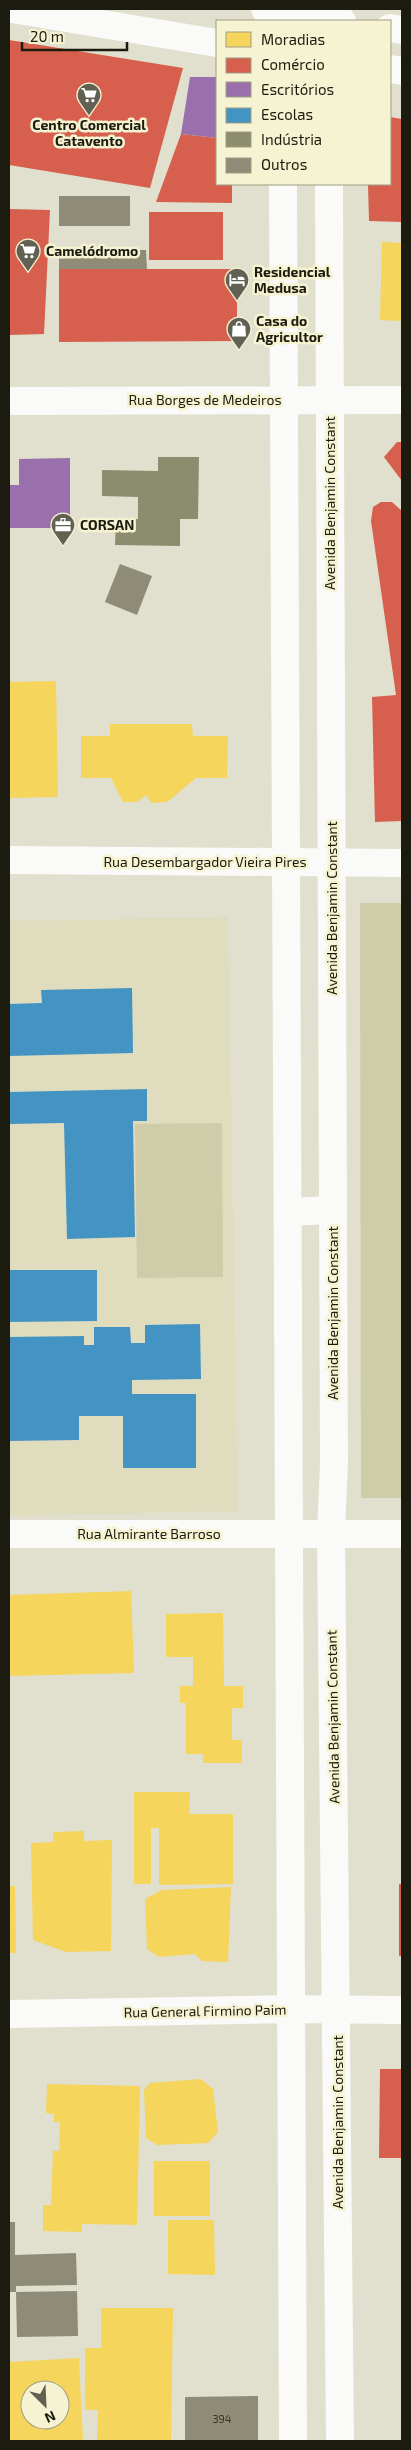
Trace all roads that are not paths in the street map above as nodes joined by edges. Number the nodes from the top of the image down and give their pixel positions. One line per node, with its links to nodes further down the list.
1 (12, 9): 4 (main road)
2 (278, 13): 3 (main road)
3 (331, 18)
4 (216, 42)
5 (283, 185): 7 (main road)
6 (329, 185): 8 (main road, Avenida Benjamin Constant)
7 (284, 400): 8 (main road, Rua Borges de Medeiros); 10 (main road, Rua Borges de Medeiros); 12 (main road)
8 (330, 400): 9 (main road, Rua Borges de Medeiros); 13 (main road, Avenida Benjamin Constant)
9 (402, 400)
10 (9, 401)
11 (9, 860): 12 (main road, Rua Desembargador Vieira Pires)
12 (286, 862): 13 (main road, Rua Desembargador Vieira Pires); 16 (main road)
13 (332, 862): 14 (main road, Rua Desembargador Vieira Pires); 15 (main road, Avenida Benjamin Constant)
14 (402, 862)
15 (333, 1210): 16 (main road); 17 (main road, Avenida Benjamin Constant)
16 (288, 1212): 19 (main road)
17 (331, 1532): 19 (main road, Rua Almirante Barroso); 20 (main road, Rua Almirante Barroso); 22 (main road, Avenida Benjamin Constant)
18 (9, 1534): 19 (main road, Rua Almirante Barroso)
19 (289, 1534): 21 (main road)
20 (402, 1534)
21 (292, 2009): 22 (main road, Rua General Firmino Paim); 24 (main road, Rua General Firmino Paim); 25 (main road)
22 (337, 2009): 23 (main road, Rua General Firmino Paim); 26 (main road, Avenida Benjamin Constant)
23 (402, 2010)
24 (9, 2014)
25 (293, 2441)
26 (340, 2441)

